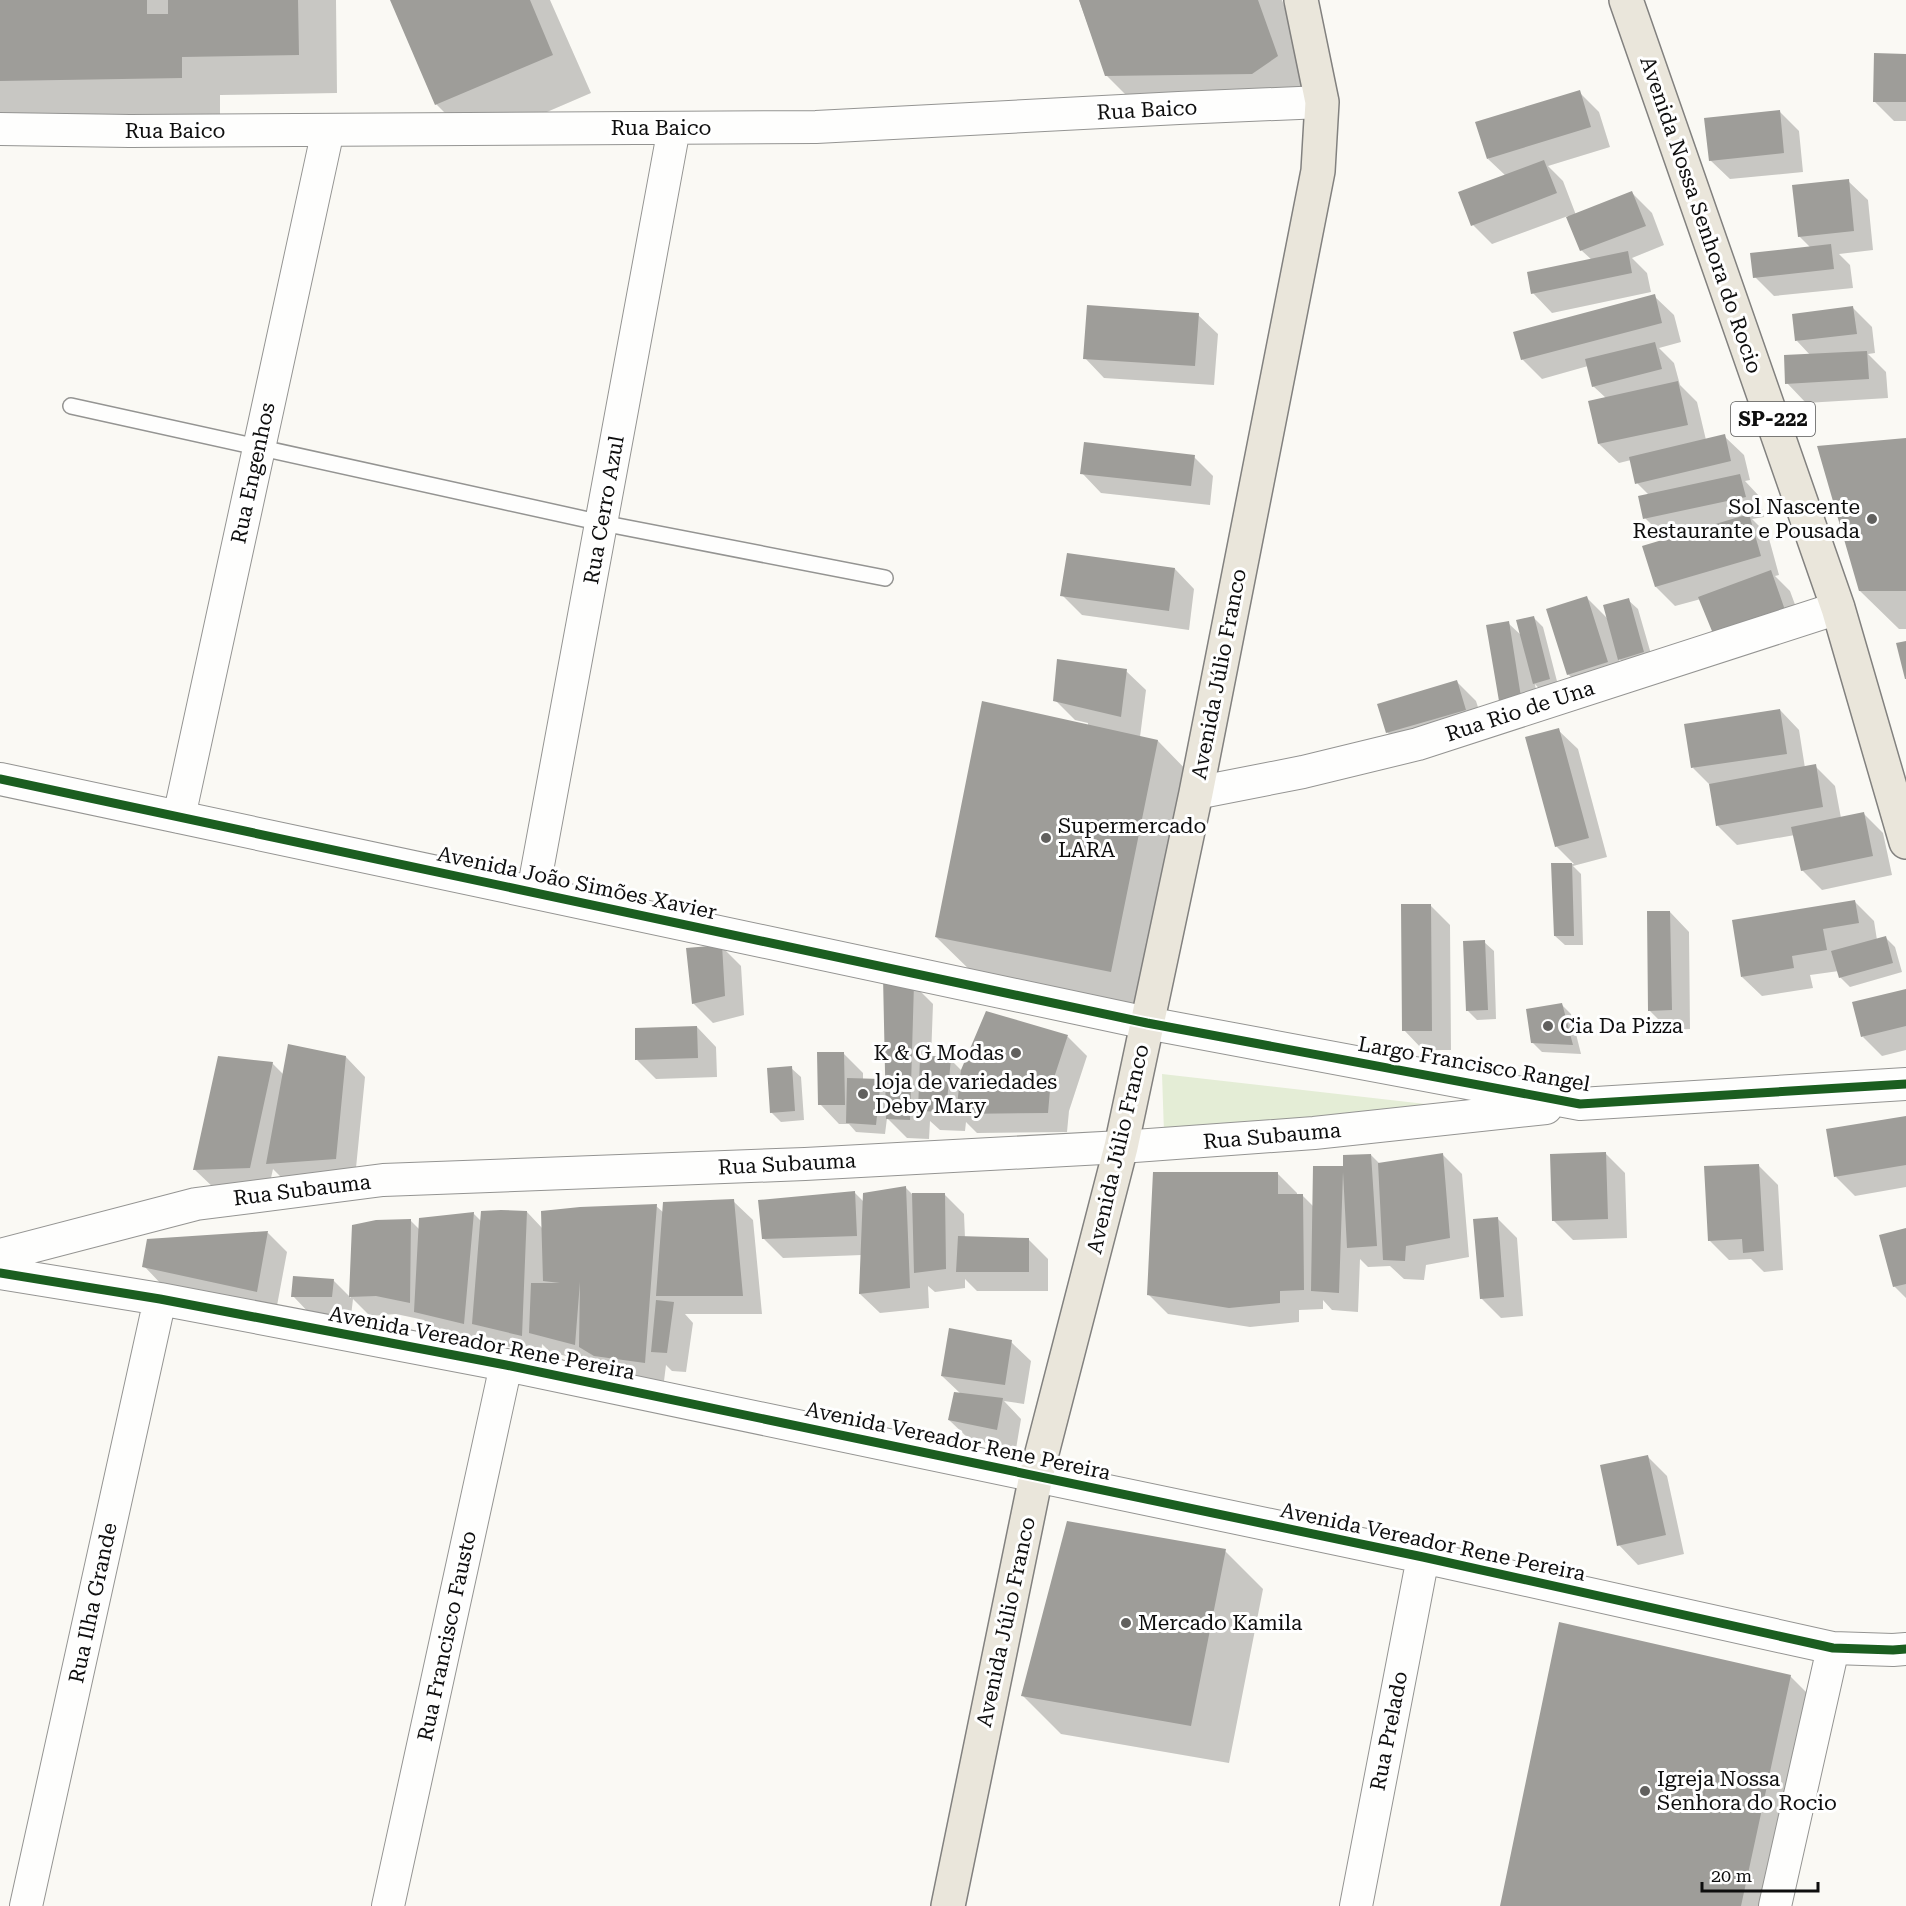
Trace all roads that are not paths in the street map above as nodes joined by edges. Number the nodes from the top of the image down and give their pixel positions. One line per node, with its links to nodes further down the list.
1 (1301, 0): 3 (main road, Avenida Júlio Franco)
2 (1626, 0): 11 (main road, Avenida Nossa Senhora do Rocio / SP-222)
3 (1322, 102): 4 (street, Rua Baico); 13 (main road, Avenida Júlio Franco)
4 (674, 128): 6 (street, Rua Baico); 9 (street, Rua Cerro Azul)
5 (0, 129): 6 (street, Rua Baico)
6 (328, 130): 8 (street, Rua Engenhos)
7 (71, 406): 8 (lane)
8 (259, 447): 9 (lane); 14 (street, Rua Engenhos)
9 (602, 523): 10 (lane); 16 (street, Rua Cerro Azul)
10 (885, 578)
11 (1838, 608): 13 (street, Rua Rio de Una); 15 (main road, Avenida Nossa Senhora do Rocio / SP-222)
12 (0, 779): 14 (street, Avenida João Simões Xavier)
13 (1196, 793): 17 (main road, Avenida Júlio Franco)
14 (179, 817): 16 (street, Avenida João Simões Xavier)
15 (1906, 842)
16 (533, 892): 17 (street, Avenida João Simões Xavier)
17 (1147, 1023): 19 (street, Largo Francisco Rangel); 20 (main road, Avenida Júlio Franco)
18 (1906, 1084): 19 (street, Largo Francisco Rangel)
19 (1580, 1104): 20 (street, Rua Subauma)
20 (1121, 1147): 21 (street, Rua Subauma); 25 (main road, Avenida Júlio Franco)
21 (0, 1255)
22 (0, 1273): 23 (street, Avenida Vereador Rene Pereira)
23 (160, 1299): 24 (street, Avenida Vereador Rene Pereira); 29 (street, Rua Ilha Grande)
24 (506, 1365): 25 (street, Avenida Vereador Rene Pereira); 30 (street, Rua Francisco Fausto)
25 (1036, 1476): 26 (street, Avenida Vereador Rene Pereira); 31 (main road, Avenida Júlio Franco)
26 (1423, 1557): 27 (street, Avenida Vereador Rene Pereira); 32 (street, Rua Prelado)
27 (1833, 1648): 28 (street, Avenida Vereador Rene Pereira); 33 (street)
28 (1906, 1649)
29 (26, 1906)
30 (388, 1906)
31 (948, 1906)
32 (1356, 1906)
33 (1775, 1906)

